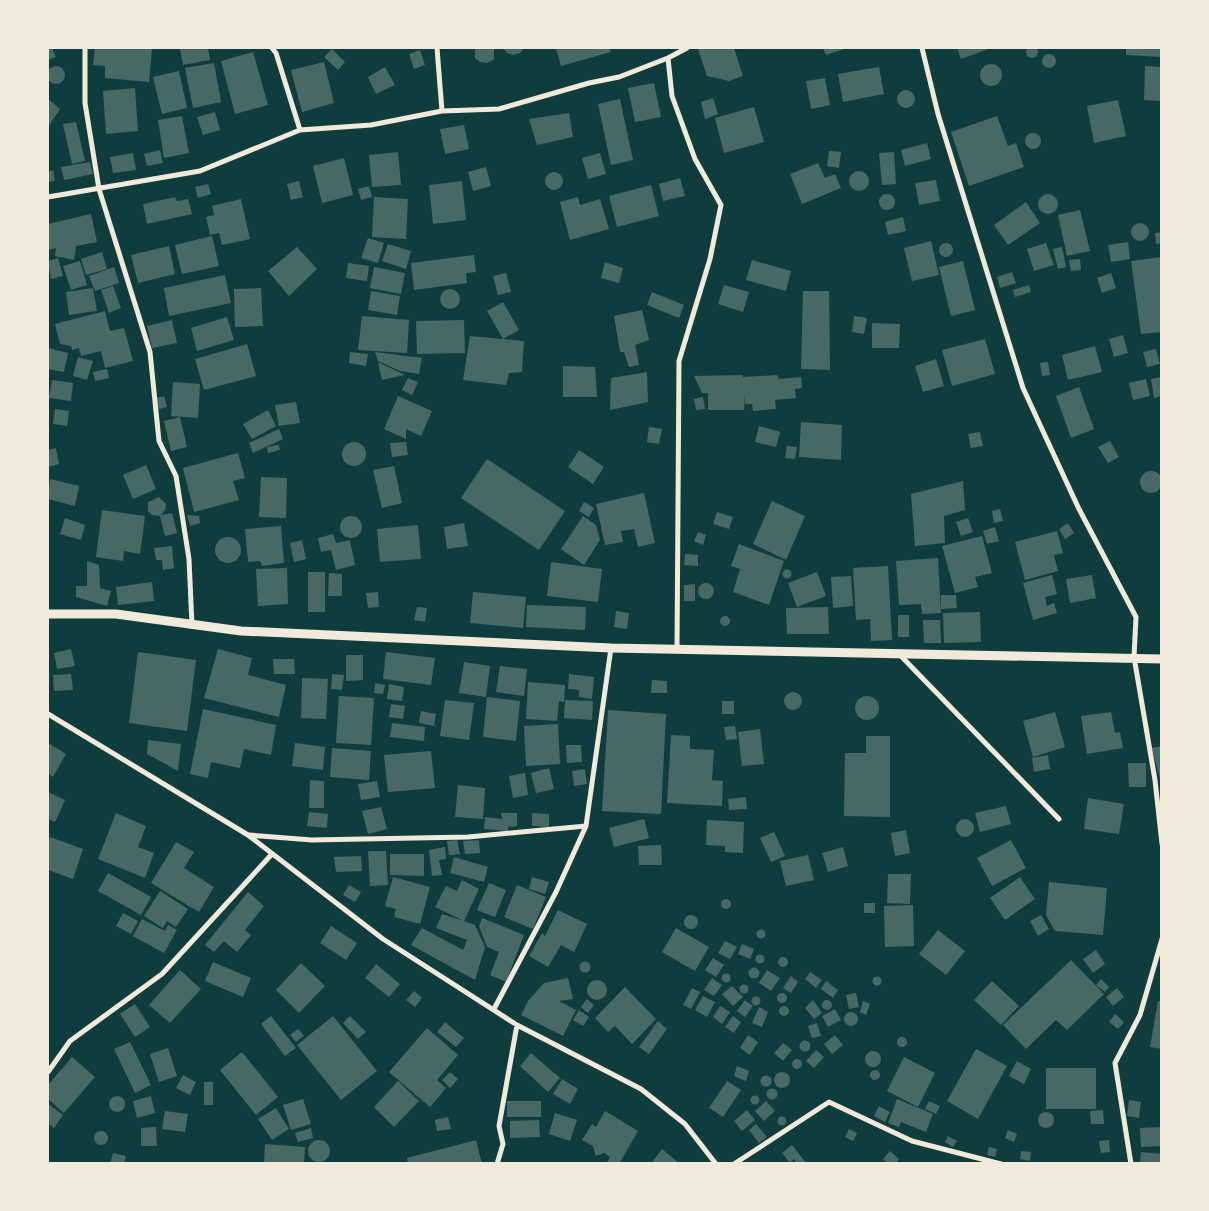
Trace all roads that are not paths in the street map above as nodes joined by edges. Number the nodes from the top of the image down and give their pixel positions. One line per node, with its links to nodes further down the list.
1 (85, 48): 9 (street)
2 (272, 48): 8 (street)
3 (437, 48): 7 (street)
4 (687, 48): 6 (street)
5 (922, 48): 16 (street)
6 (668, 58): 7 (street); 14 (street)
7 (442, 111): 8 (street)
8 (300, 130): 9 (street)
9 (99, 189): 10 (street); 12 (street)
10 (48, 197)
11 (48, 614): 12 (street)
12 (192, 626): 13 (street)
13 (611, 648): 14 (street); 20 (street)
14 (677, 649): 15 (street)
15 (899, 653): 16 (street); 19 (street)
16 (1134, 657): 17 (street); 22 (street)
17 (1162, 659)
18 (48, 714): 21 (street)
19 (1058, 819)
20 (586, 826): 21 (street); 25 (street)
21 (248, 835): 23 (street)
22 (1162, 844)
23 (272, 854): 25 (street); 27 (street)
24 (1162, 939): 32 (street)
25 (494, 1009): 26 (street)
26 (516, 1025): 28 (street); 29 (street)
27 (48, 1072)
28 (497, 1164)
29 (716, 1164)
30 (734, 1164): 31 (street)
31 (1001, 1164)
32 (1131, 1164)

